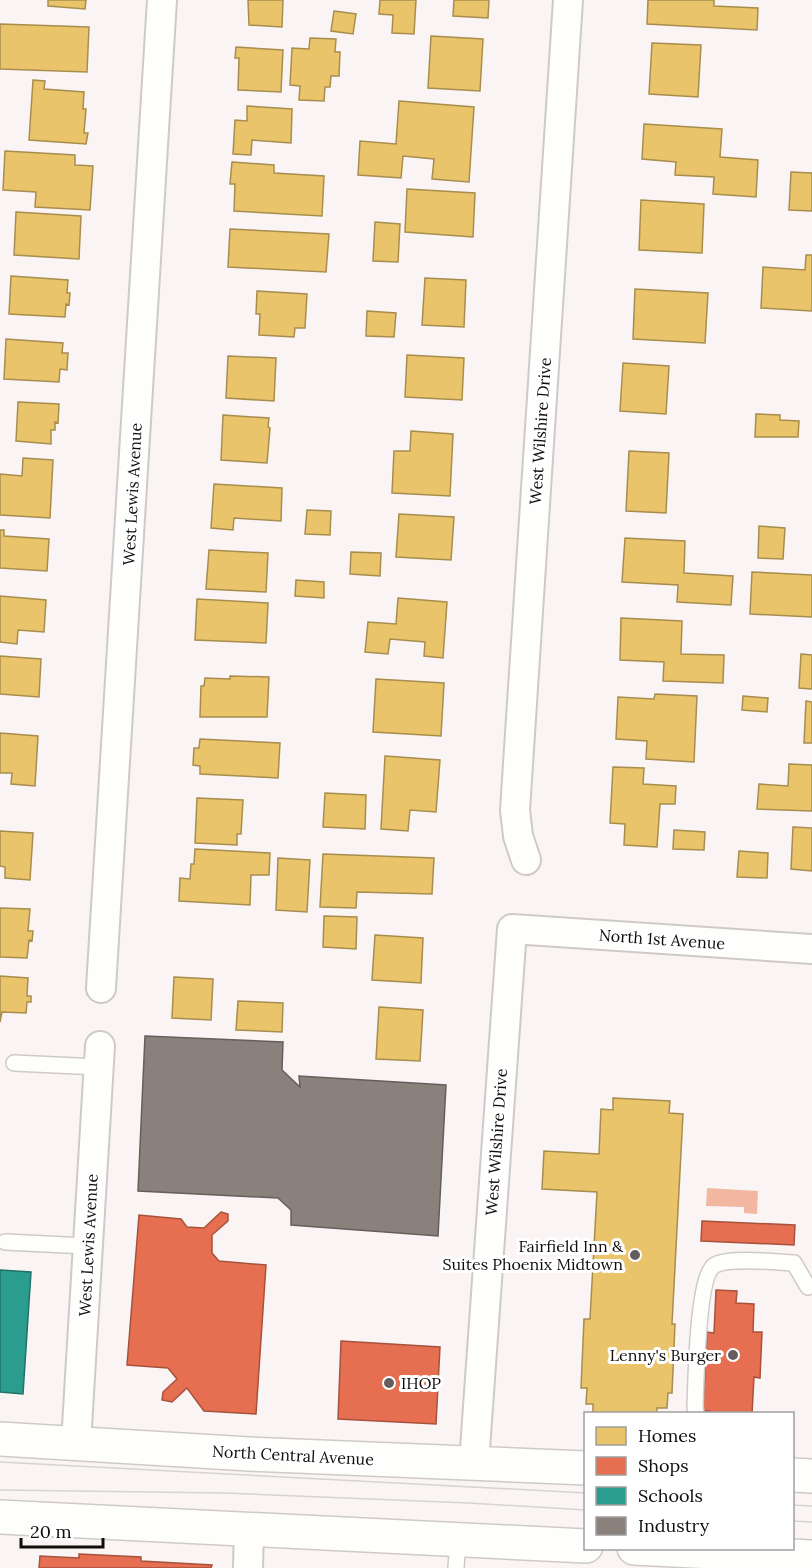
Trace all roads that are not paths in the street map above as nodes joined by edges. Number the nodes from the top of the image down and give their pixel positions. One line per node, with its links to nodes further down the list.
1 (162, 0): 6 (street, West Lewis Avenue)
2 (568, 0): 3 (street, West Wilshire Drive)
3 (526, 860)
4 (512, 929): 5 (street, North 1st Avenue); 15 (street, West Wilshire Drive)
5 (812, 949)
6 (101, 988)
7 (99, 1057): 8 (lane); 10 (street, West Lewis Avenue)
8 (14, 1063)
9 (5, 1242): 10 (lane)
10 (87, 1246): 14 (street, West Lewis Avenue)
11 (808, 1287): 12 (lane)
12 (696, 1412)
13 (0, 1439): 14 (main road, North Central Avenue)
14 (76, 1443): 15 (main road, North Central Avenue)
15 (474, 1463): 16 (main road, North Central Avenue)
16 (584, 1468)
17 (794, 1475): 18 (main road)
18 (812, 1476)
19 (0, 1517): 20 (main road)
20 (249, 1529): 22 (main road); 25 (street)
21 (584, 1546): 22 (main road)
22 (457, 1553)
23 (645, 1555): 24 (main road)
24 (812, 1557)
25 (248, 1568)

